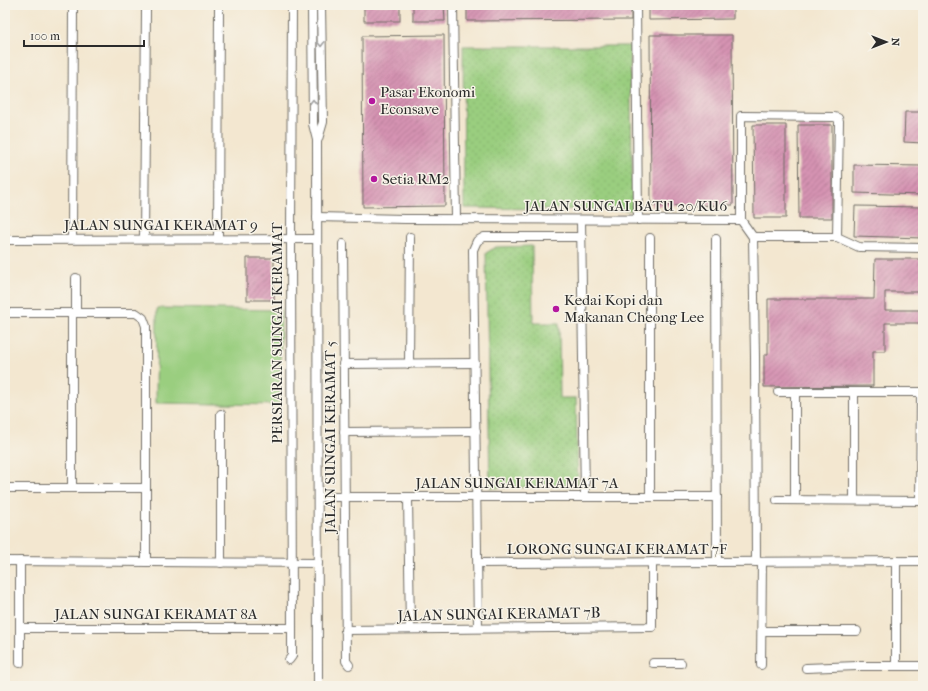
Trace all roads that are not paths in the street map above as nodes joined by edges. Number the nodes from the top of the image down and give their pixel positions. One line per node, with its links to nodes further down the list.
1 (73, 5): 20 (street)
2 (292, 5): 23 (street, PERSIARAN SUNGAI KERAMAT)
3 (312, 5): 9 (street, one-way to 3)
4 (321, 5): 9 (street, one-way to 9)
5 (454, 5): 11 (street)
6 (636, 5): 13 (street)
7 (219, 7): 22 (street)
8 (146, 10): 21 (street)
9 (317, 140): 10 (street)
10 (317, 217): 11 (street, JALAN SUNGAI BATU 20/KU6); 24 (street)
11 (456, 219): 12 (street, JALAN SUNGAI BATU 20/KU6)
12 (582, 220): 13 (street, JALAN SUNGAI BATU 20/KU6); 16 (street)
13 (638, 220): 14 (street, JALAN SUNGAI BATU 20/KU6)
14 (741, 220): 17 (street, JALAN SUNGAI BATU 20/KU6); 18 (street)
15 (410, 237): 34 (street)
16 (582, 237): 32 (street); 49 (street)
17 (753, 237): 18 (street); 63 (street)
18 (837, 237): 28 (street)
19 (650, 238): 50 (street)
20 (72, 239): 21 (street, JALAN SUNGAI KERAMAT 9); 26 (street, JALAN SUNGAI KERAMAT 9)
21 (144, 239): 22 (street, JALAN SUNGAI KERAMAT 9)
22 (218, 239): 23 (street, JALAN SUNGAI KERAMAT 9)
23 (291, 239): 24 (street, JALAN SUNGAI KERAMAT 9); 65 (street, PERSIARAN SUNGAI KERAMAT)
24 (317, 239): 45 (street)
25 (716, 239): 51 (street)
26 (5, 240)
27 (343, 244): 33 (street, JALAN SUNGAI KERAMAT 5)
28 (923, 248)
29 (76, 278): 31 (street)
30 (5, 313): 31 (street)
31 (74, 313): 43 (street); 44 (street)
32 (475, 363): 34 (street); 40 (street)
33 (343, 364): 34 (street); 41 (street, JALAN SUNGAI KERAMAT 5)
34 (409, 364)
35 (778, 392): 36 (street)
36 (795, 392): 37 (street); 53 (street)
37 (854, 392): 38 (street); 54 (street)
38 (922, 392): 55 (street)
39 (221, 414): 64 (street)
40 (476, 431): 41 (street); 48 (street)
41 (344, 432): 46 (street, JALAN SUNGAI KERAMAT 5)
42 (5, 488): 43 (street)
43 (72, 488): 44 (street)
44 (146, 488): 60 (street)
45 (318, 497): 46 (street, JALAN SUNGAI KERAMAT 7A); 66 (street)
46 (344, 497): 47 (street, JALAN SUNGAI KERAMAT 7A); 72 (street, JALAN SUNGAI KERAMAT 5)
47 (408, 497): 48 (street, JALAN SUNGAI KERAMAT 7A); 71 (street)
48 (477, 497): 49 (street, JALAN SUNGAI KERAMAT 7A); 67 (street)
49 (585, 497): 50 (street, JALAN SUNGAI KERAMAT 7A)
50 (650, 497): 51 (street, JALAN SUNGAI KERAMAT 7A)
51 (717, 497): 62 (street)
52 (777, 500): 53 (street)
53 (795, 500): 54 (street)
54 (854, 500): 55 (street)
55 (922, 501)
56 (5, 561): 57 (street)
57 (20, 561): 60 (street); 68 (street)
58 (896, 561): 59 (street, LORONG SUNGAI KERAMAT 7F); 63 (street, LORONG SUNGAI KERAMAT 7F); 81 (street)
59 (923, 561)
60 (146, 562): 64 (street)
61 (652, 562): 62 (street, LORONG SUNGAI KERAMAT 7F); 67 (street, LORONG SUNGAI KERAMAT 7F); 70 (street, JALAN SUNGAI KERAMAT 7B)
62 (717, 562): 63 (street, LORONG SUNGAI KERAMAT 7F)
63 (759, 562): 73 (street)
64 (221, 563): 65 (street)
65 (292, 563): 66 (street); 69 (street, PERSIARAN SUNGAI KERAMAT)
66 (318, 563): 84 (street)
67 (478, 563): 70 (street)
68 (21, 628): 69 (street, JALAN SUNGAI KERAMAT 8A); 78 (street)
69 (292, 628): 75 (street, PERSIARAN SUNGAI KERAMAT)
70 (478, 628): 71 (street, JALAN SUNGAI KERAMAT 7B)
71 (410, 629): 72 (street, JALAN SUNGAI KERAMAT 7B)
72 (345, 630): 79 (street, JALAN SUNGAI KERAMAT 5)
73 (762, 631): 74 (street); 80 (street)
74 (858, 631)
75 (289, 660)
76 (653, 662): 77 (street)
77 (681, 662)
78 (20, 663)
79 (349, 665)
80 (761, 665)
81 (896, 666): 82 (street); 83 (street)
82 (923, 666)
83 (806, 668)
84 (318, 686)

